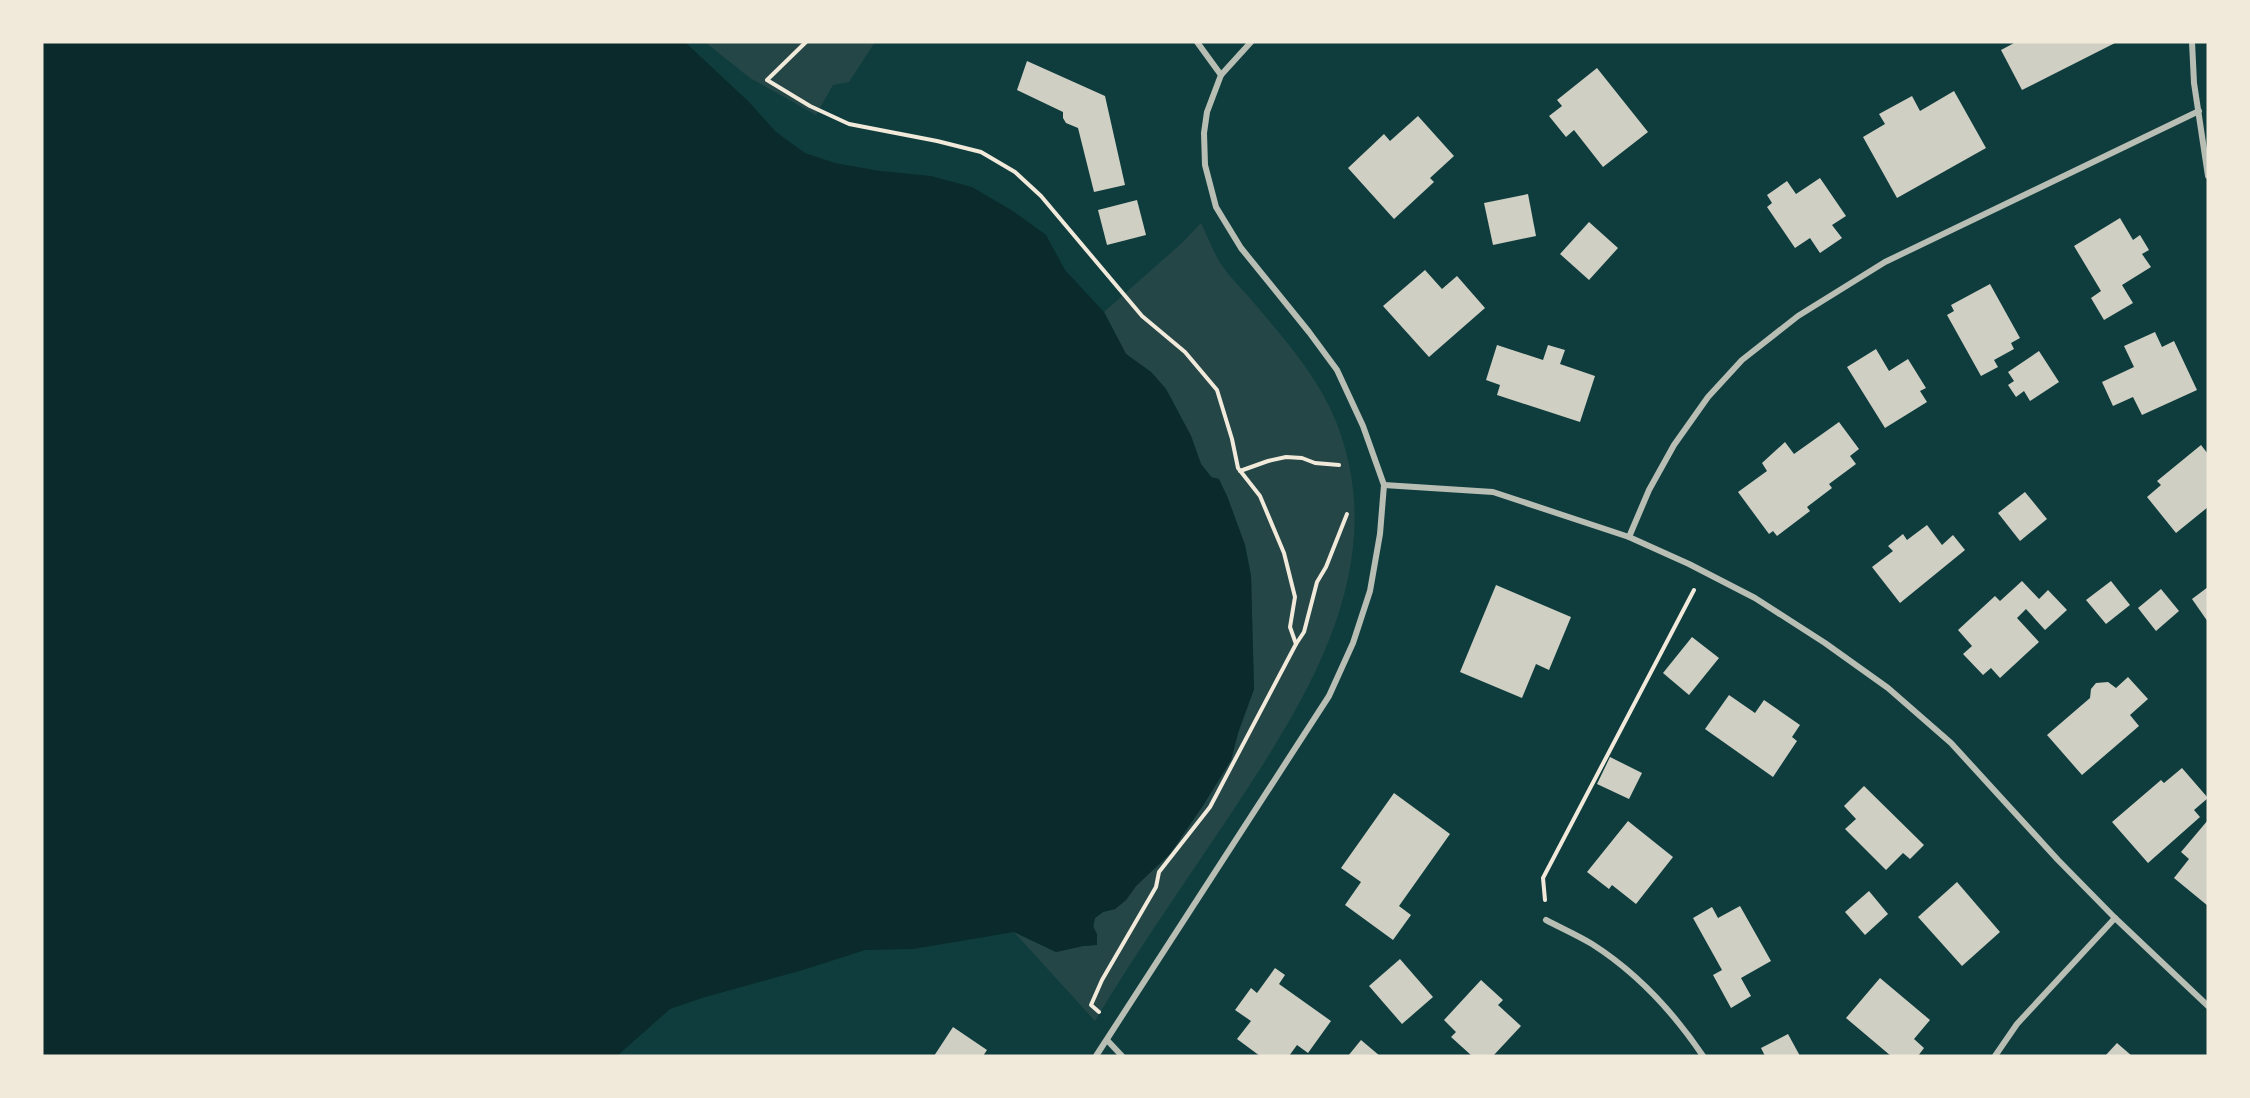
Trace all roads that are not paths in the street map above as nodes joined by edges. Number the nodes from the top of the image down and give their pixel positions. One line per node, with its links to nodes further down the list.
1 (1197, 42): 4 (street)
2 (1251, 42): 4 (street)
3 (2192, 42): 5 (street)
4 (1221, 75): 7 (street)
5 (2199, 111): 6 (street); 8 (street)
6 (2208, 176)
7 (1384, 485): 8 (street); 12 (street)
8 (1629, 537): 9 (street)
9 (2115, 918): 11 (street); 16 (street)
10 (1546, 920): 15 (street)
11 (2208, 1006)
12 (1107, 1040): 13 (street); 14 (street)
13 (1096, 1056)
14 (1122, 1056)
15 (1703, 1056)
16 (1995, 1056)

